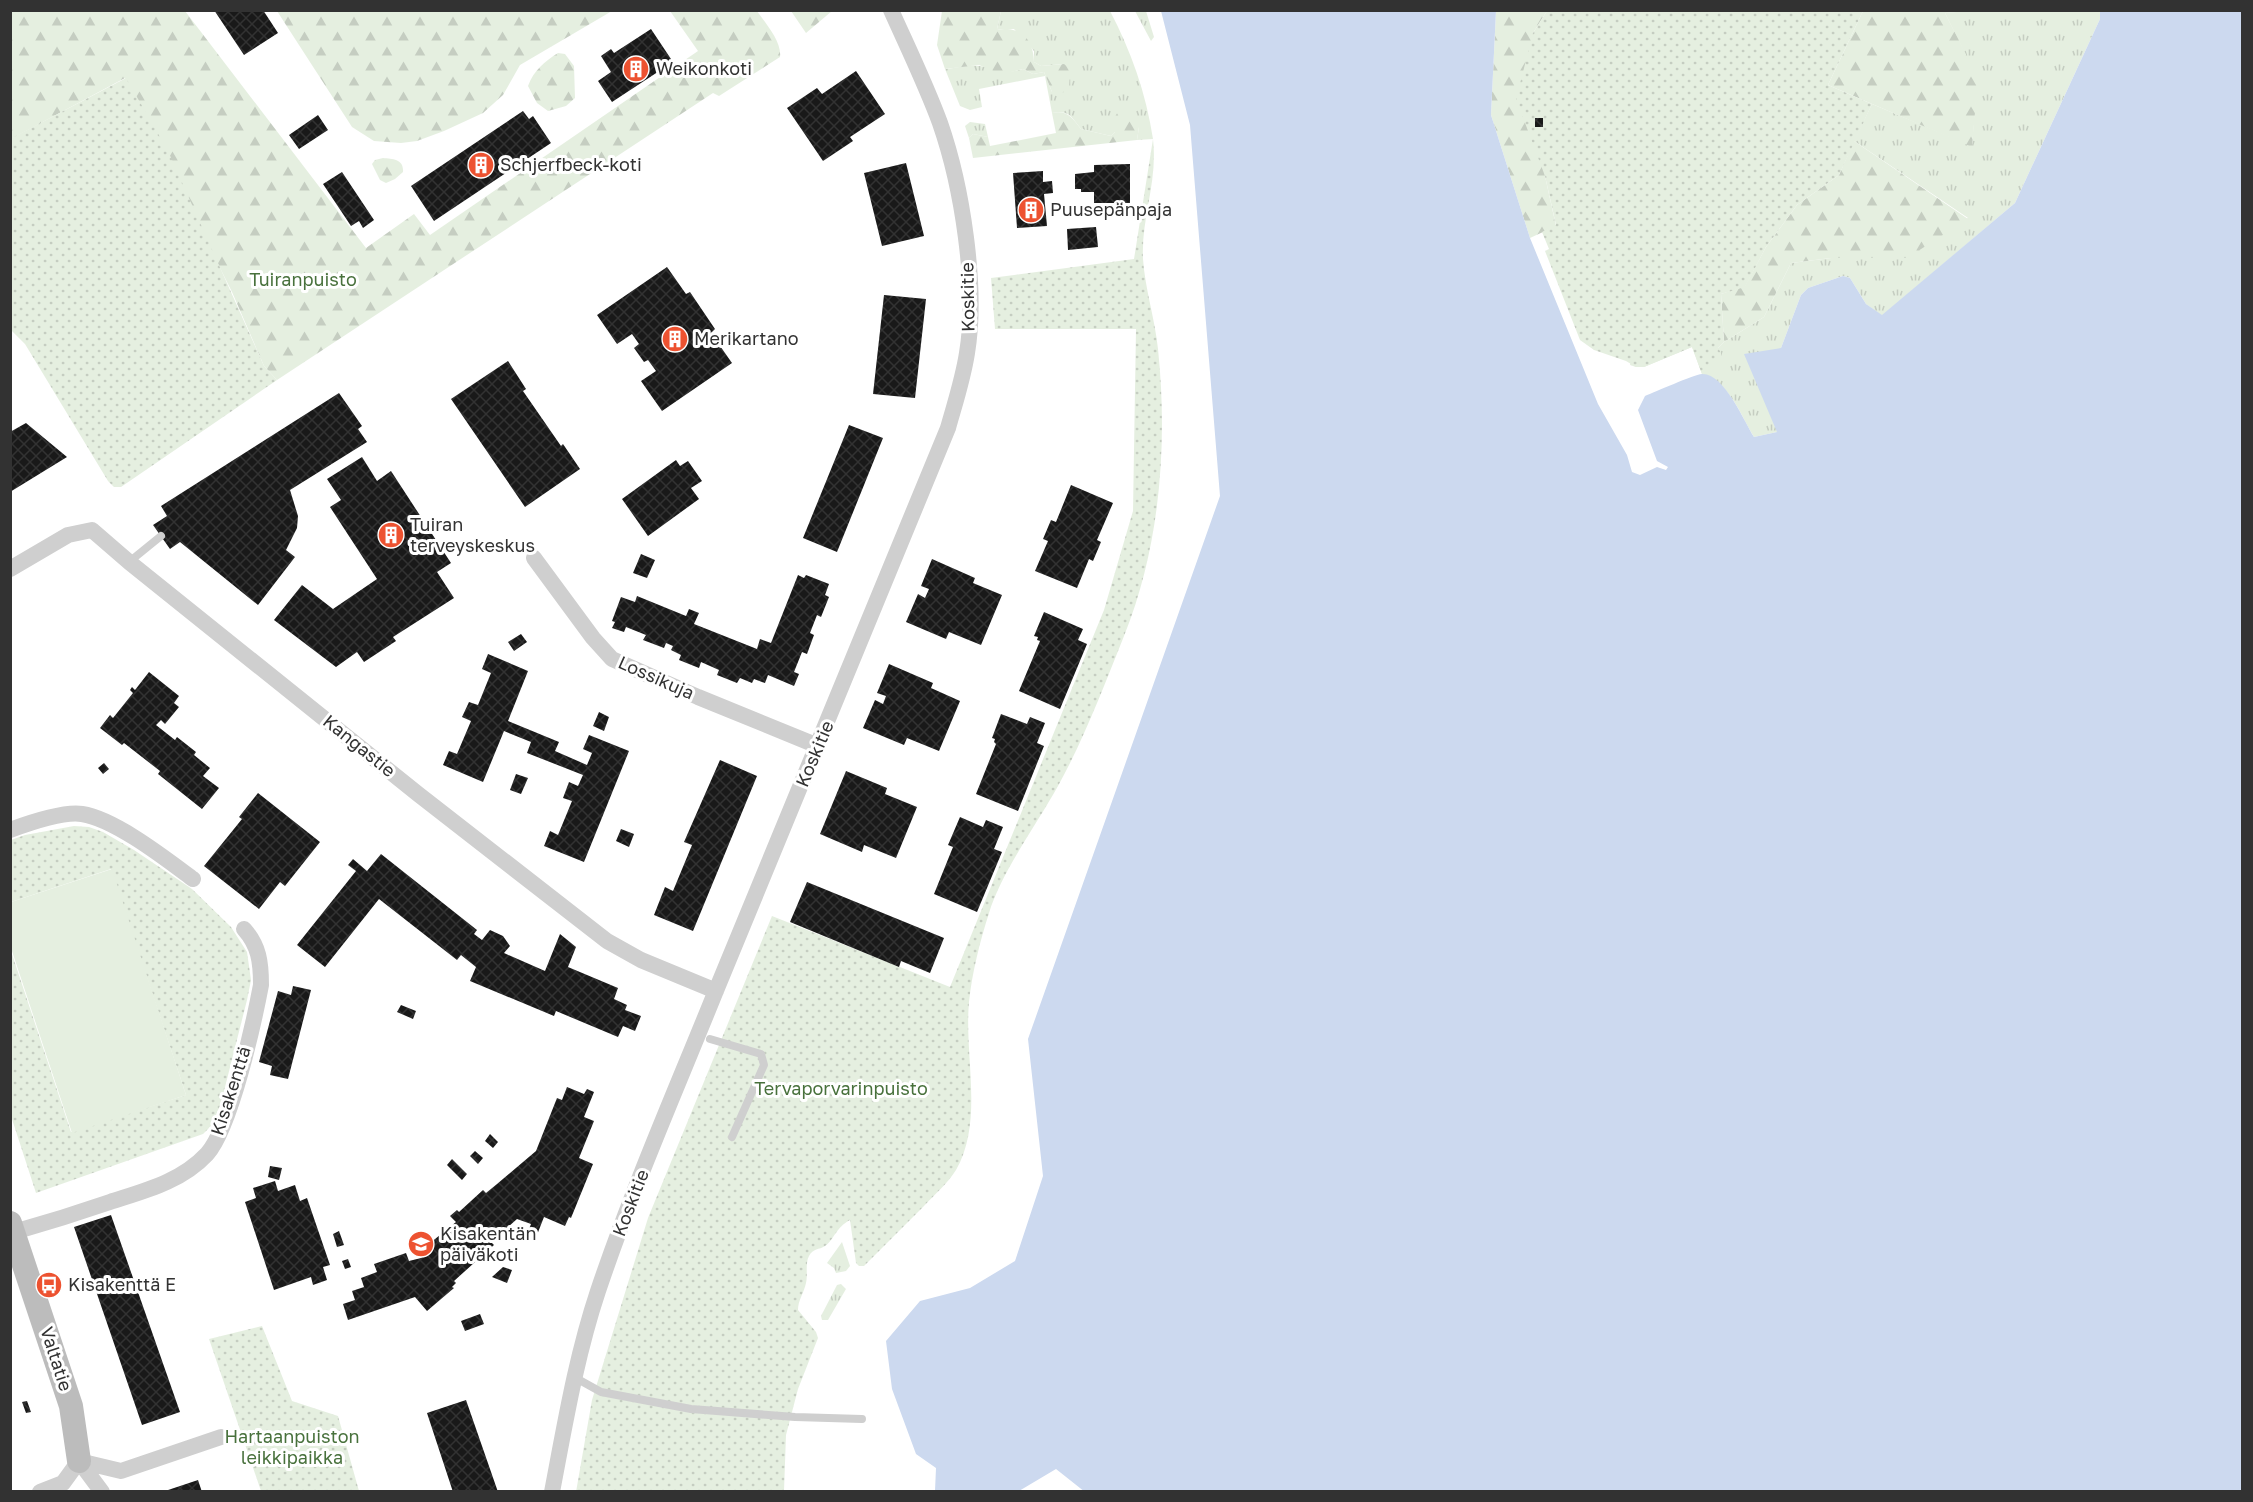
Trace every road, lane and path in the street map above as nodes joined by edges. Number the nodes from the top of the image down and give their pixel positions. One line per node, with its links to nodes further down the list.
1 (891, 10): 6 (street, Koskitie)
2 (161, 536): 4 (lane)
3 (534, 558): 6 (street, Lossikuja)
4 (129, 562): 5 (street, Kangastie); 10 (street, Kangastie)
5 (10, 569)
6 (818, 746): 10 (street, Koskitie)
7 (10, 830): 8 (street)
8 (193, 879)
9 (244, 929): 13 (street, Kisakenttä)
10 (716, 991): 14 (street, Koskitie)
11 (710, 1039): 12 (lane)
12 (732, 1137)
13 (12, 1228): 17 (street, Valtatie)
14 (574, 1377): 15 (lane); 20 (street, Koskitie)
15 (862, 1419)
16 (221, 1437): 17 (street)
17 (79, 1461): 18 (street); 19 (street, Valtatie)
18 (40, 1491)
19 (102, 1491)
20 (552, 1491)

